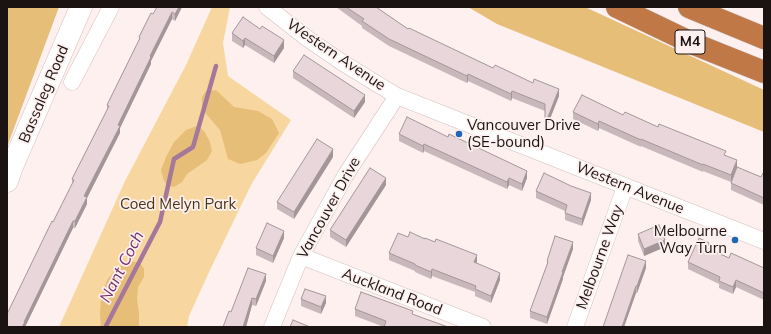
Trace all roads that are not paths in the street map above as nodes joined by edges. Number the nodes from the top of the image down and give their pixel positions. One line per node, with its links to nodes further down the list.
1 (81, 7): 10 (street, Bassaleg Road)
2 (110, 7): 8 (street, Bassaleg Road)
3 (267, 7): 9 (street, Western Avenue)
4 (617, 7): 7 (highway, M4)
5 (689, 7): 6 (highway, M4)
6 (764, 38)
7 (764, 72)
8 (72, 82)
9 (397, 96): 11 (street, Western Avenue); 13 (street, Vancouver Drive)
10 (7, 181)
11 (625, 186): 12 (street, Western Avenue); 16 (street, Melbourne Way)
12 (764, 241)
13 (301, 256): 14 (street, Vancouver Drive); 15 (street, Auckland Road)
14 (272, 327)
15 (483, 327)
16 (575, 327)

